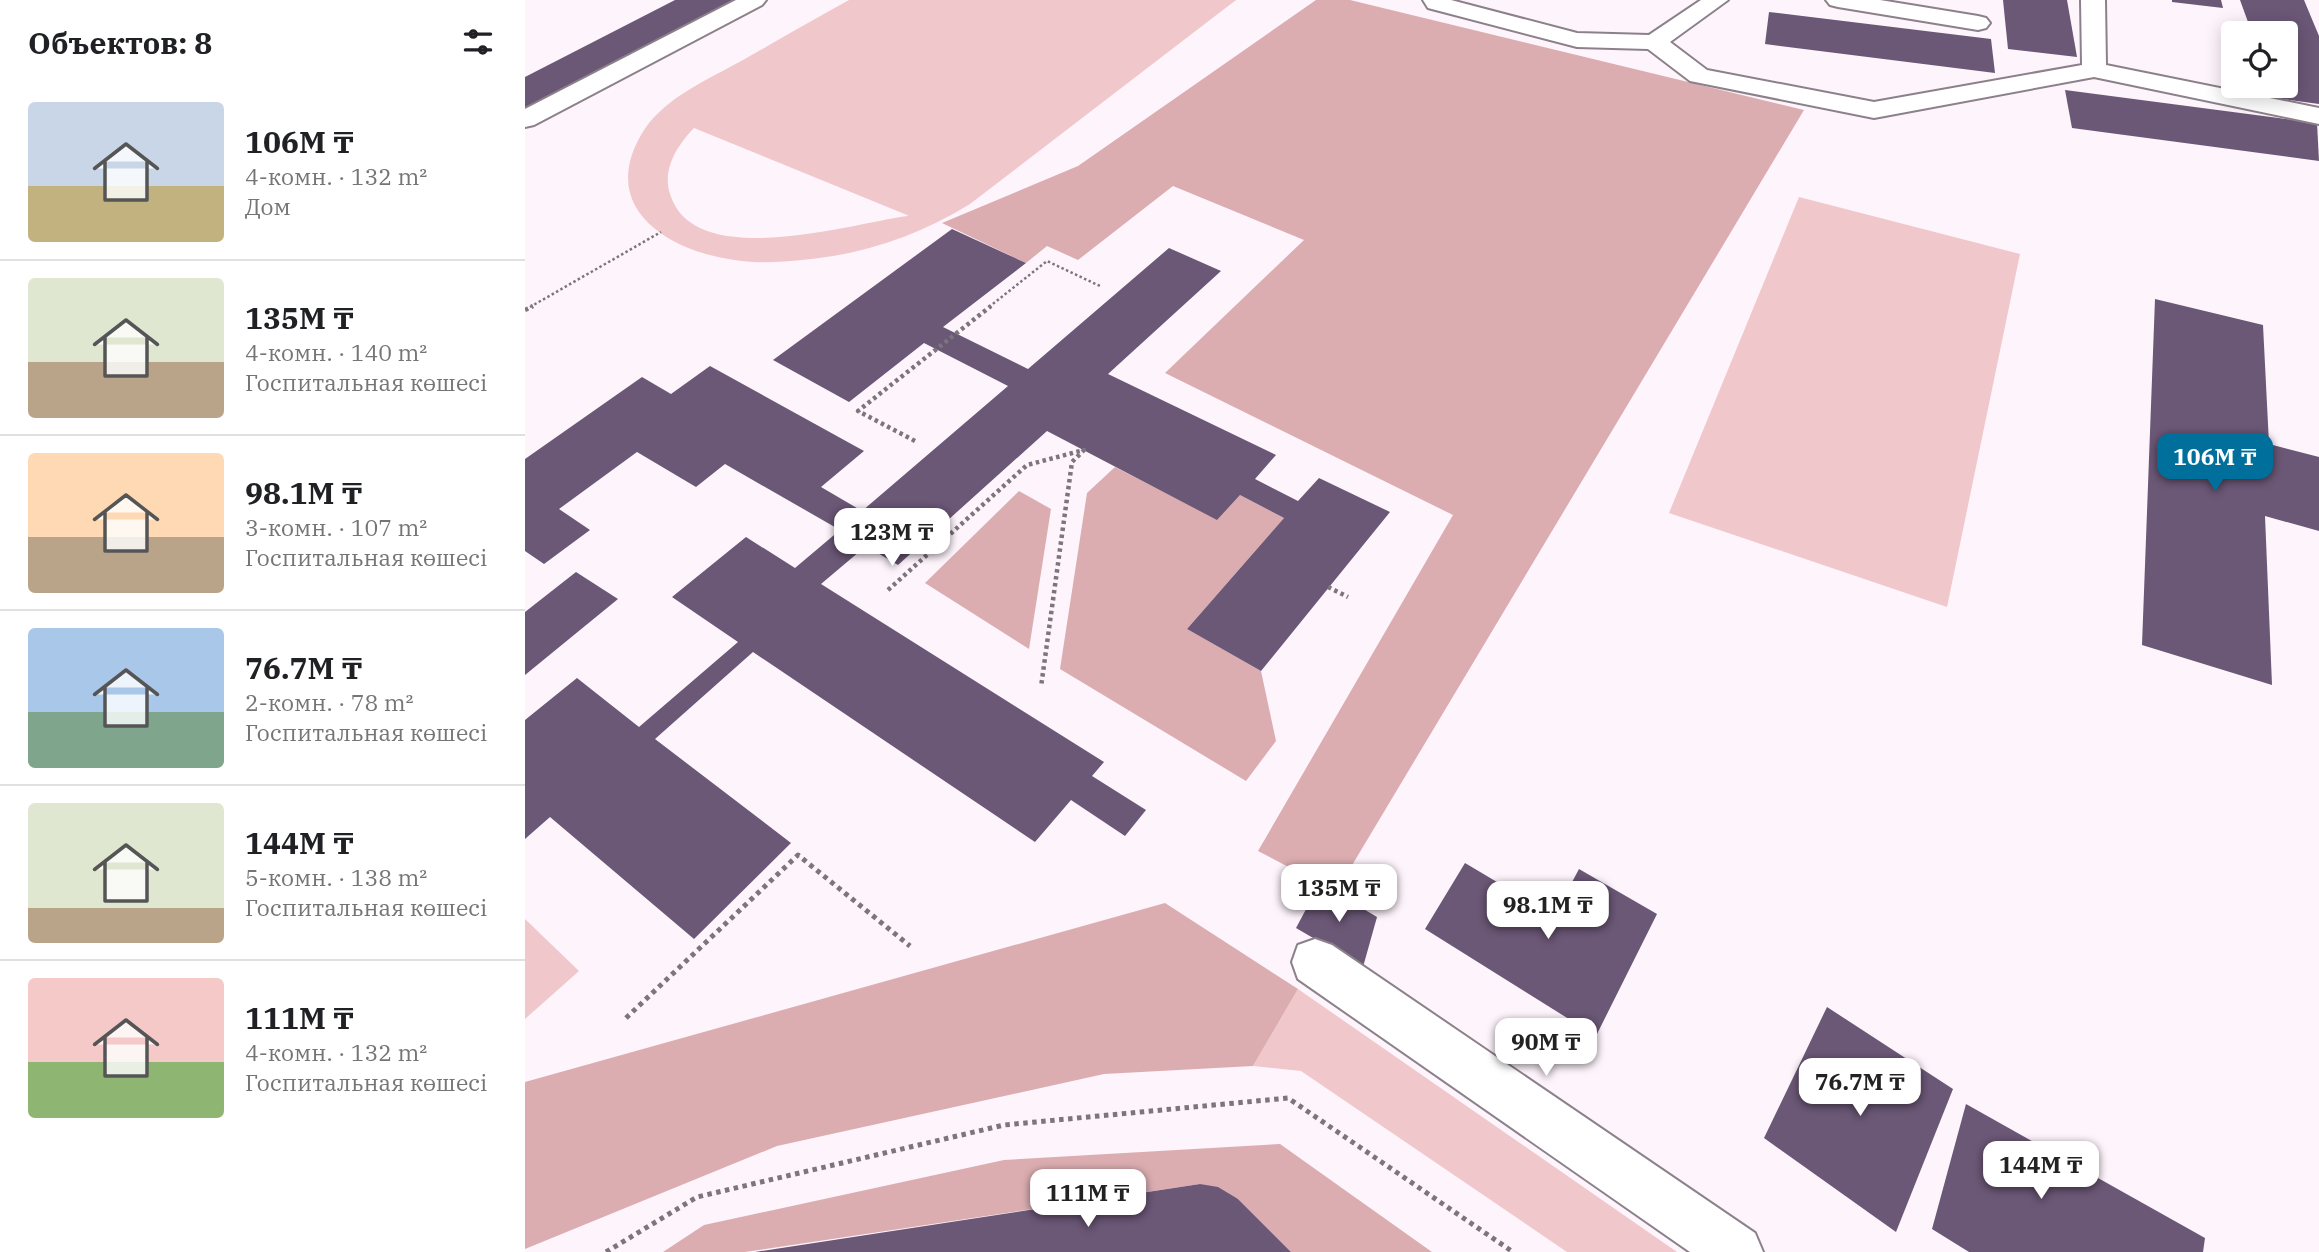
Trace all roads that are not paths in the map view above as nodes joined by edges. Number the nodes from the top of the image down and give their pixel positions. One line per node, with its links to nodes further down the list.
1 (754, 0): 10 (street)
2 (1435, 0): 7 (street)
3 (1716, 0): 7 (street)
4 (1838, 0): 6 (street)
5 (2093, 0): 8 (street)
6 (1978, 23)
7 (1654, 42): 8 (street)
8 (2094, 70): 9 (street)
9 (2319, 116)
10 (525, 119)
11 (1315, 962): 12 (street)
12 (1736, 1252)

